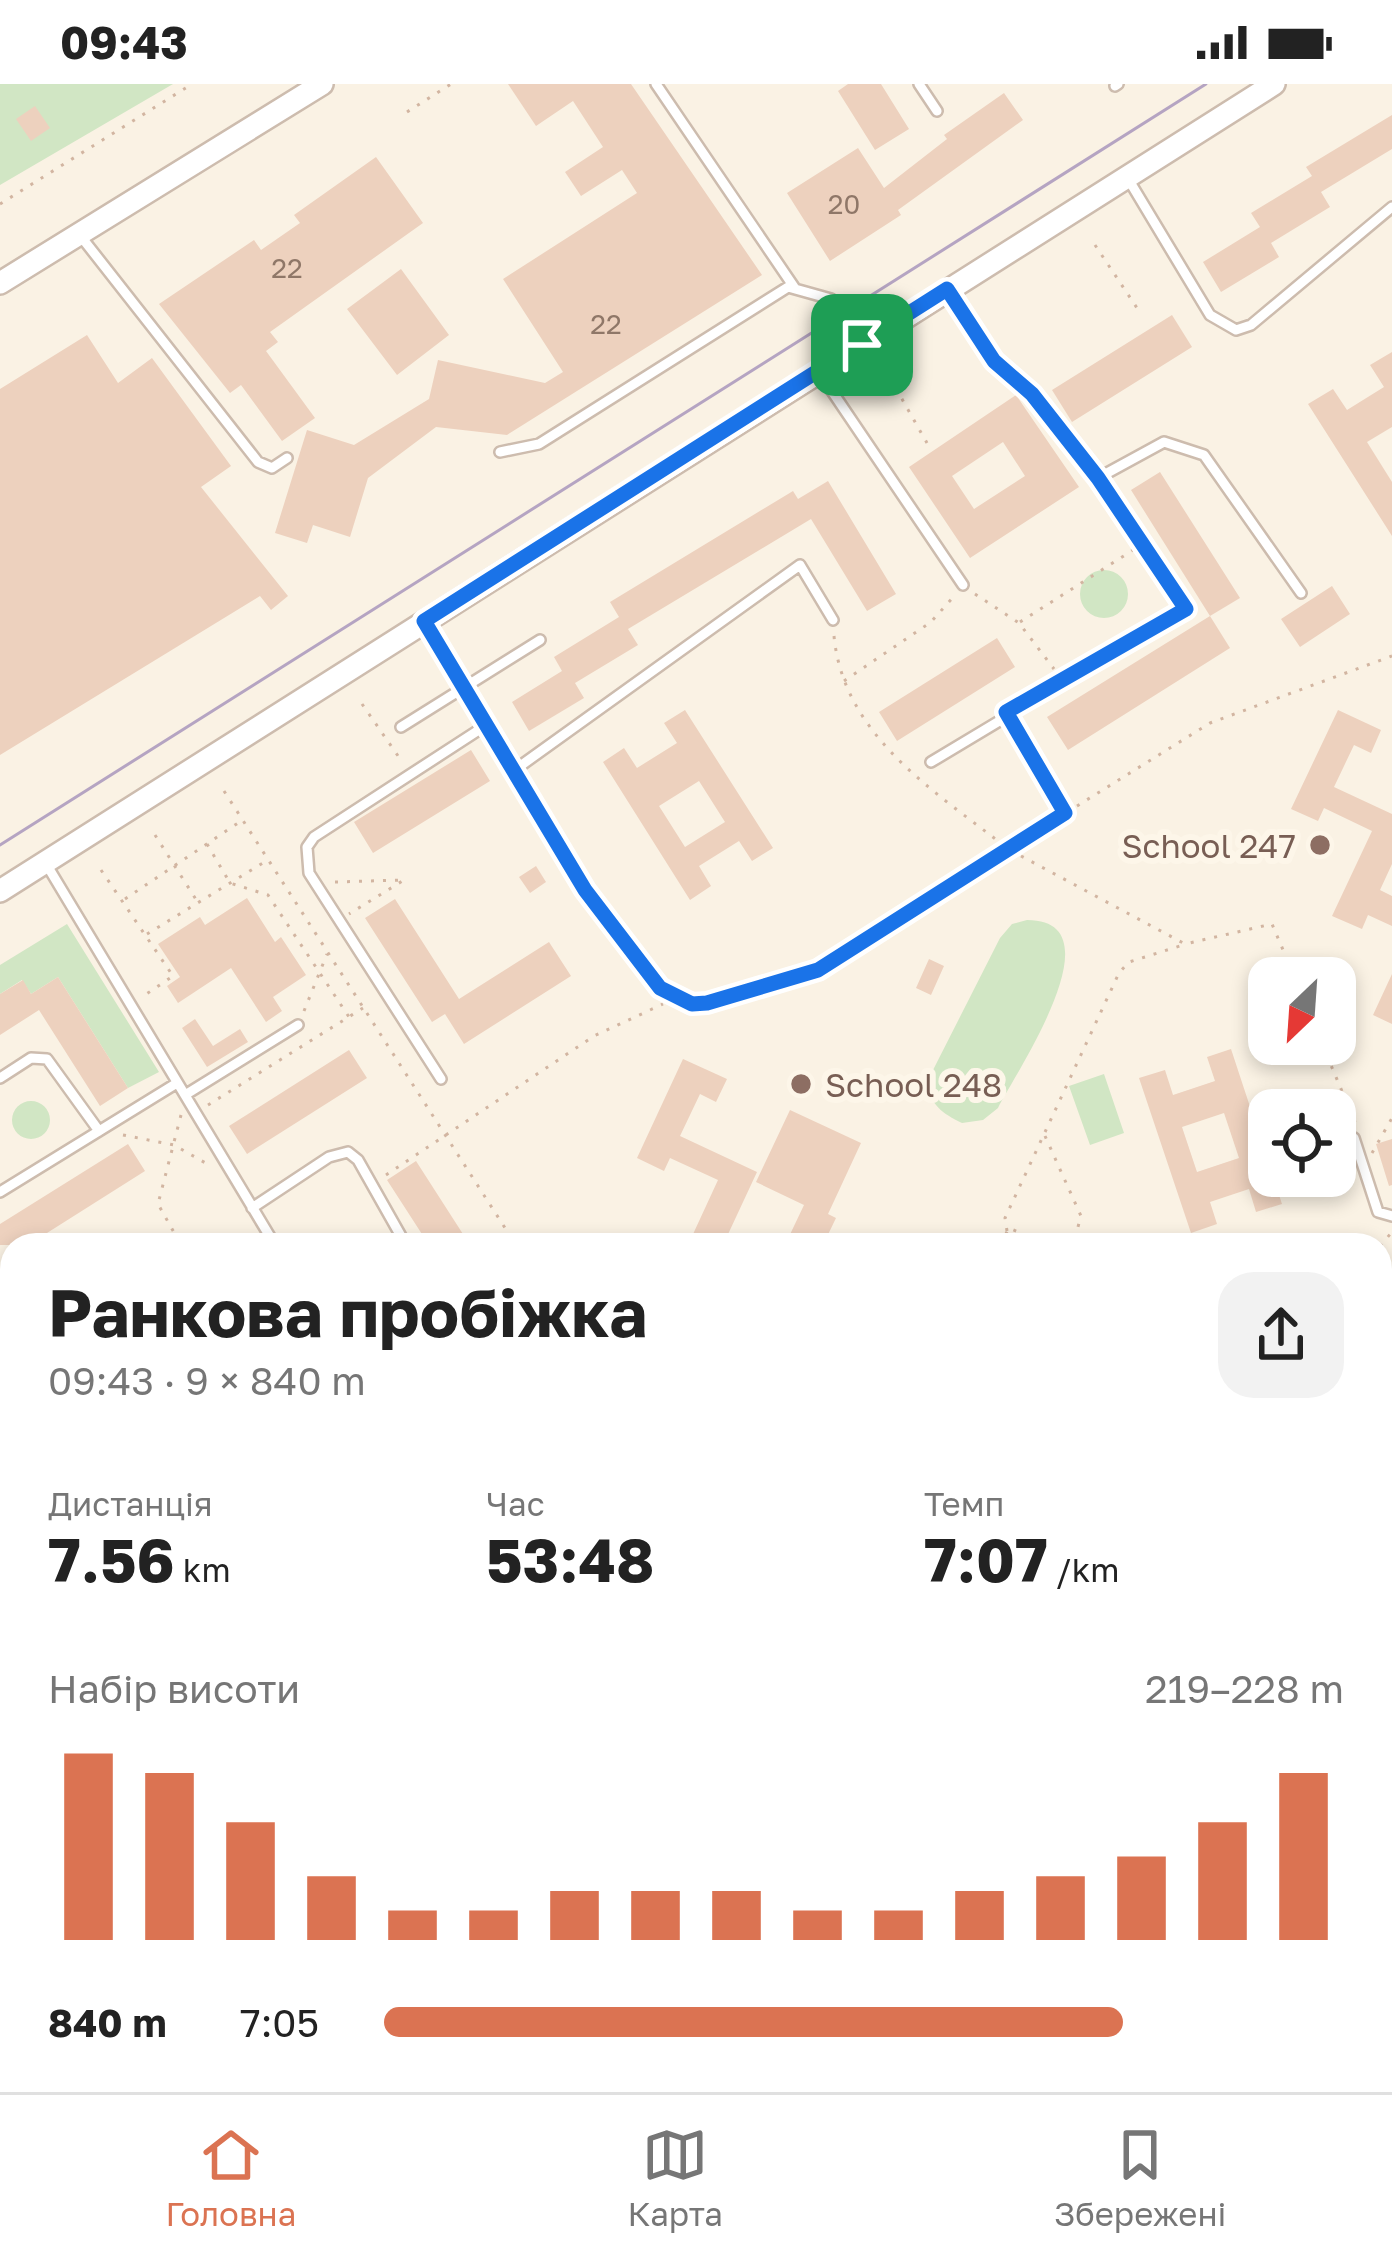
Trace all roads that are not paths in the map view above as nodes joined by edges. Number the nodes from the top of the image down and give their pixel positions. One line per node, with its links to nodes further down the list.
1 (322, 84): 9 (street)
2 (656, 84): 11 (lane)
3 (919, 84): 6 (lane)
4 (1274, 84): 5 (street)
5 (1243, 92): 7 (street)
6 (937, 111)
7 (1127, 177): 8 (lane); 12 (street)
8 (1392, 207)
9 (79, 234): 10 (street); 16 (lane)
10 (0, 283)
11 (794, 287): 13 (lane); 15 (lane)
12 (947, 289): 13 (street); 17 (lane)
13 (862, 345): 14 (street)
14 (819, 372): 18 (lane); 21 (street)
15 (500, 452)
16 (287, 458)
17 (1098, 478): 19 (lane); 24 (lane)
18 (963, 585)
19 (1301, 593)
20 (833, 620): 28 (lane)
21 (424, 621): 23 (lane); 29 (street)
22 (540, 640): 23 (lane)
23 (465, 687): 25 (lane); 26 (lane)
24 (1006, 712): 27 (lane); 28 (lane)
25 (488, 724): 28 (lane); 33 (lane)
26 (401, 728)
27 (931, 762)
28 (516, 769)
29 (45, 862): 30 (street); 34 (lane)
30 (0, 891)
31 (298, 1024): 35 (lane)
32 (0, 1078): 36 (lane)
33 (441, 1079)
34 (177, 1082): 35 (lane); 36 (lane)
35 (185, 1095): 39 (lane)
36 (99, 1131): 38 (lane)
37 (1356, 1144): 40 (lane)
38 (0, 1192)
39 (253, 1208): 41 (lane); 42 (lane)
40 (1392, 1216)
41 (268, 1233)
42 (399, 1233)

